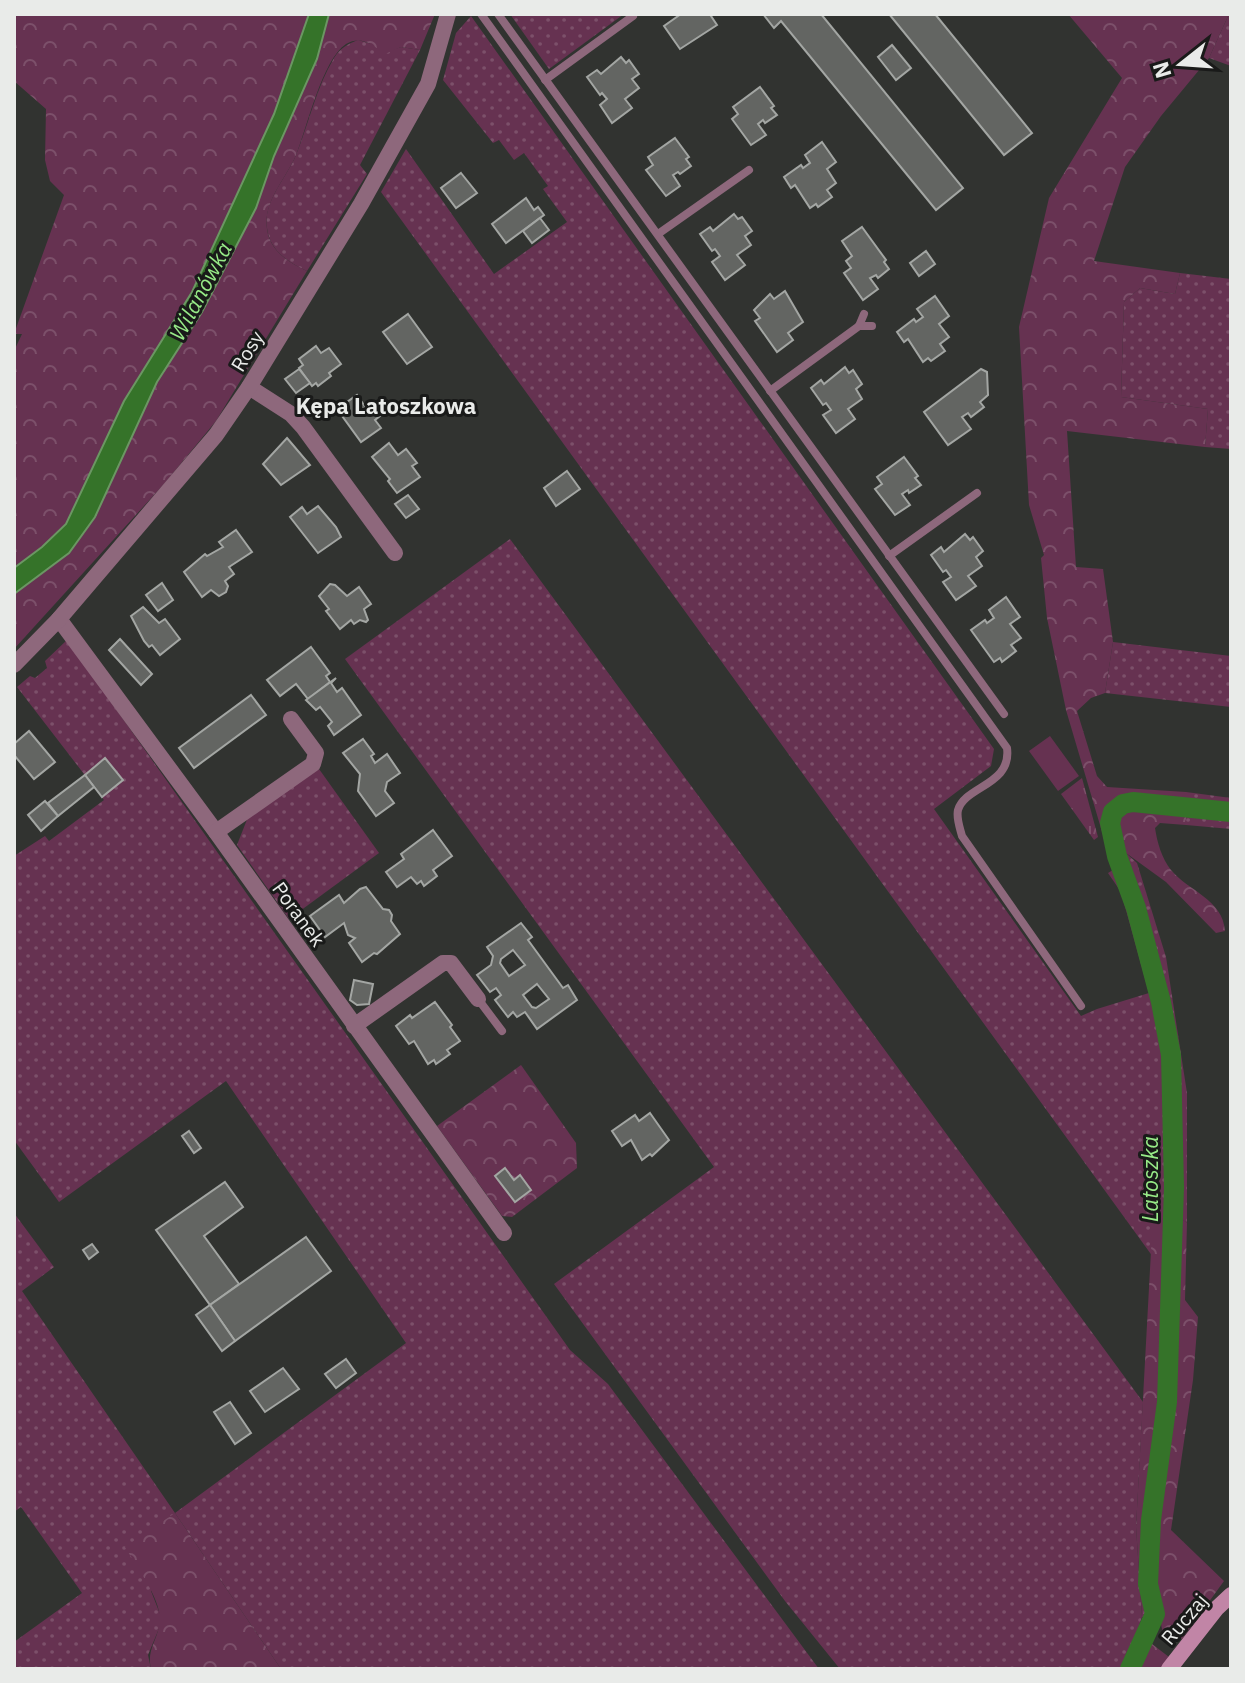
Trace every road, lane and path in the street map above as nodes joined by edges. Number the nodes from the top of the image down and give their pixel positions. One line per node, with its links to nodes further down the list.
1 (448, 14): 11 (street, Rosy)
2 (481, 14): 22 (lane)
3 (498, 14): 5 (lane)
4 (633, 16): 5 (lane)
5 (545, 80): 7 (lane)
6 (749, 170): 7 (lane)
7 (658, 234): 12 (lane)
8 (864, 314): 9 (lane)
9 (859, 326): 10 (lane); 12 (lane)
10 (872, 326)
11 (249, 387): 14 (street); 16 (street, Rosy)
12 (770, 391): 15 (lane)
13 (977, 493): 15 (lane)
14 (395, 553)
15 (889, 556): 18 (lane)
16 (59, 619): 17 (street, Rosy); 20 (street, Poranek)
17 (14, 665)
18 (1004, 714)
19 (291, 719): 20 (street)
20 (216, 832): 23 (street, Poranek)
21 (478, 999): 23 (street); 24 (lane)
22 (1081, 1006)
23 (354, 1026): 25 (street, Poranek)
24 (502, 1031)
25 (504, 1233)
26 (1231, 1595): 27 (street, Ruczaj)
27 (1169, 1669)

